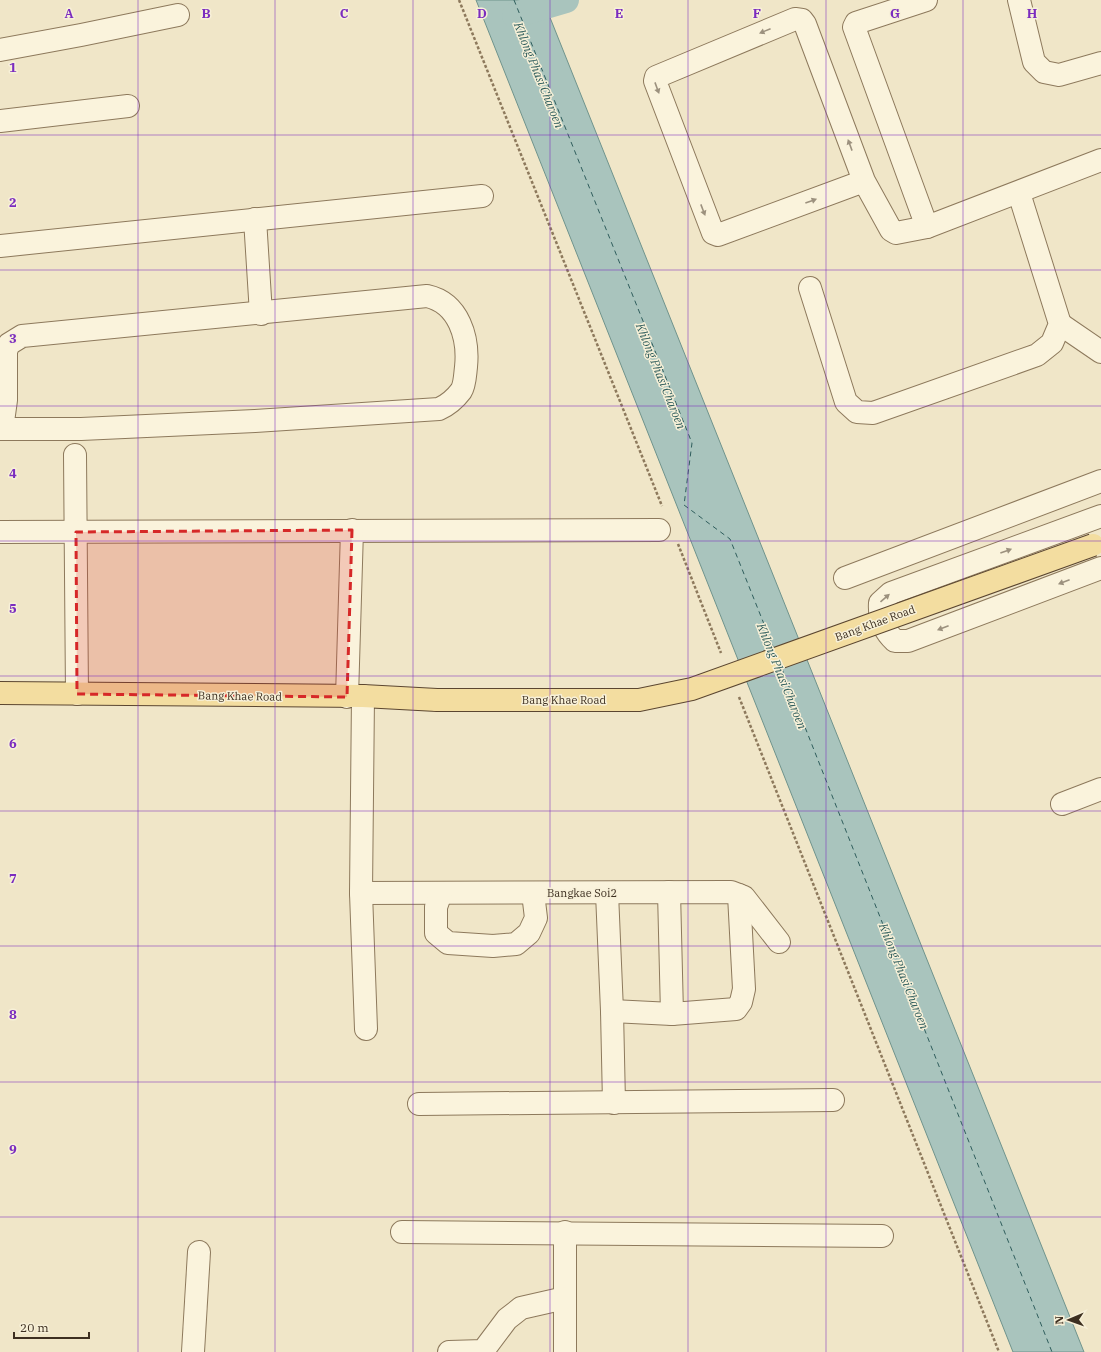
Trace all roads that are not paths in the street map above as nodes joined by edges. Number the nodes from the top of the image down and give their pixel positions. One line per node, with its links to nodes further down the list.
1 (926, 0): 13 (street)
2 (1019, 0): 5 (street)
3 (178, 15): 4 (street)
4 (0, 50)
5 (1101, 63)
6 (128, 106): 7 (street)
7 (0, 121)
8 (1101, 160): 10 (street)
9 (864, 182): 9 (street, one-way to 9); 13 (street)
10 (1019, 193): 13 (street); 17 (street)
11 (482, 196): 12 (street)
12 (255, 219): 14 (street); 16 (street)
13 (926, 227)
14 (0, 246)
15 (810, 288): 17 (street)
16 (261, 314): 19 (street); 19 (street)
17 (1060, 324): 18 (street)
18 (1101, 352)
19 (1, 429)
20 (75, 455): 26 (street)
21 (1101, 481): 29 (street)
22 (1101, 516): 28 (street, one-way to 22)
23 (352, 530): 24 (street); 26 (street); 32 (street)
24 (660, 530)
25 (0, 532): 26 (street)
26 (76, 532): 31 (street)
27 (1097, 543): 32 (main road, Bang Khae Road, bridge)
28 (1101, 568)
29 (845, 578)
30 (0, 693): 31 (main road, Bang Khae Road)
31 (77, 694): 32 (main road, Bang Khae Road)
32 (355, 696): 37 (street)
33 (1101, 789): 34 (street)
34 (1062, 804)
35 (607, 892): 36 (street, Bangkae Soi2); 39 (street, Bangkae Soi2); 42 (street)
36 (669, 892): 40 (street, Bangkae Soi2); 43 (street)
37 (361, 893): 38 (street, Bangkae Soi2); 44 (street)
38 (440, 893): 39 (street, Bangkae Soi2); 39 (street)
39 (533, 893)
40 (738, 895): 41 (street); 43 (street)
41 (779, 942)
42 (612, 1011): 43 (street); 46 (street)
43 (672, 1014)
44 (366, 1029)
45 (833, 1100): 46 (street)
46 (614, 1103): 47 (street)
47 (419, 1104)
48 (402, 1232): 49 (street)
49 (565, 1232): 50 (street); 52 (street)
50 (882, 1236)
51 (199, 1252): 53 (street)
52 (565, 1298): 54 (street); 55 (street)
53 (193, 1352)
54 (449, 1352)
55 (565, 1352)

